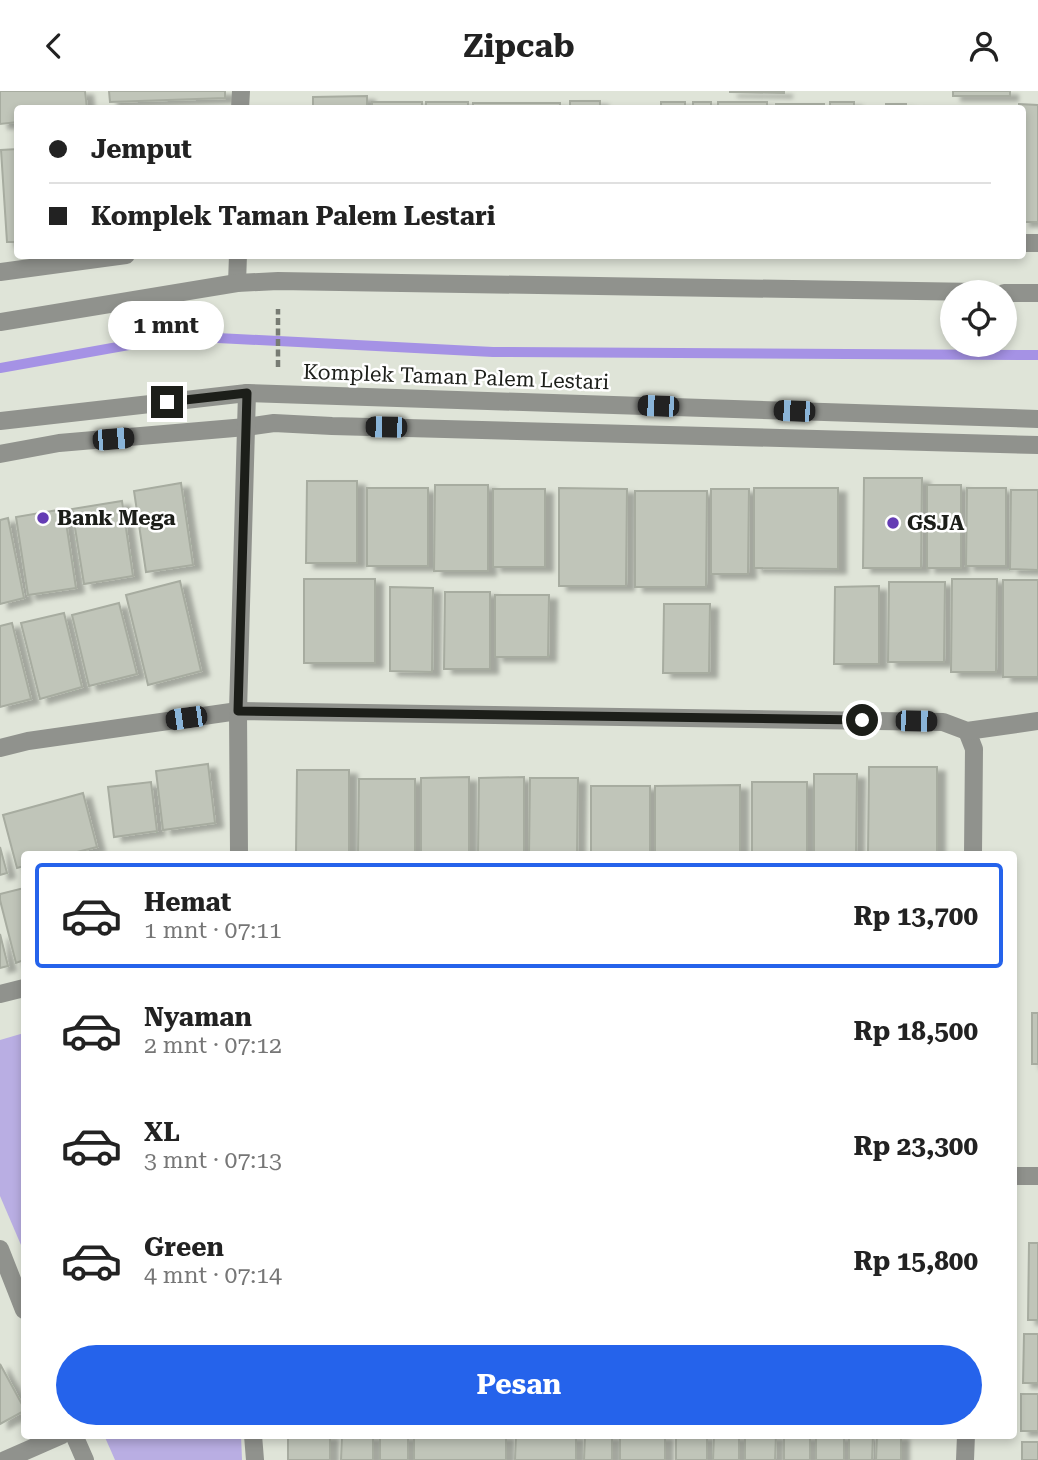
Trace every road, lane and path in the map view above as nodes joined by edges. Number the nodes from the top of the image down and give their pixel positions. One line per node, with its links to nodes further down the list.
1 (96, 259): 3 (street)
2 (239, 259): 4 (street)
3 (0, 272)
4 (237, 283): 5 (street); 9 (street)
5 (940, 291)
6 (1017, 293): 7 (street)
7 (1038, 293)
8 (278, 301): 10 (path)
9 (0, 321)
10 (278, 370)
11 (247, 393): 12 (street, Komplek Taman Palem Lestari); 13 (street, Komplek Taman Palem Lestari); 14 (street)
12 (1038, 419)
13 (0, 421)
14 (246, 427): 15 (street); 16 (street); 17 (street)
15 (1038, 445)
16 (0, 454)
17 (238, 711): 19 (street); 20 (street); 21 (street)
18 (1038, 721): 19 (street)
19 (967, 731): 22 (street)
20 (0, 748)
21 (239, 851)
22 (973, 851)
23 (21, 989): 24 (street)
24 (0, 994)
25 (1017, 1176): 26 (street)
26 (1038, 1176)
27 (0, 1249): 28 (street)
28 (21, 1302)
29 (53, 1439): 33 (street)
30 (76, 1439): 34 (street)
31 (253, 1439): 35 (street)
32 (965, 1439): 36 (street)
33 (5, 1460)
34 (85, 1460)
35 (255, 1460)
36 (965, 1460)

